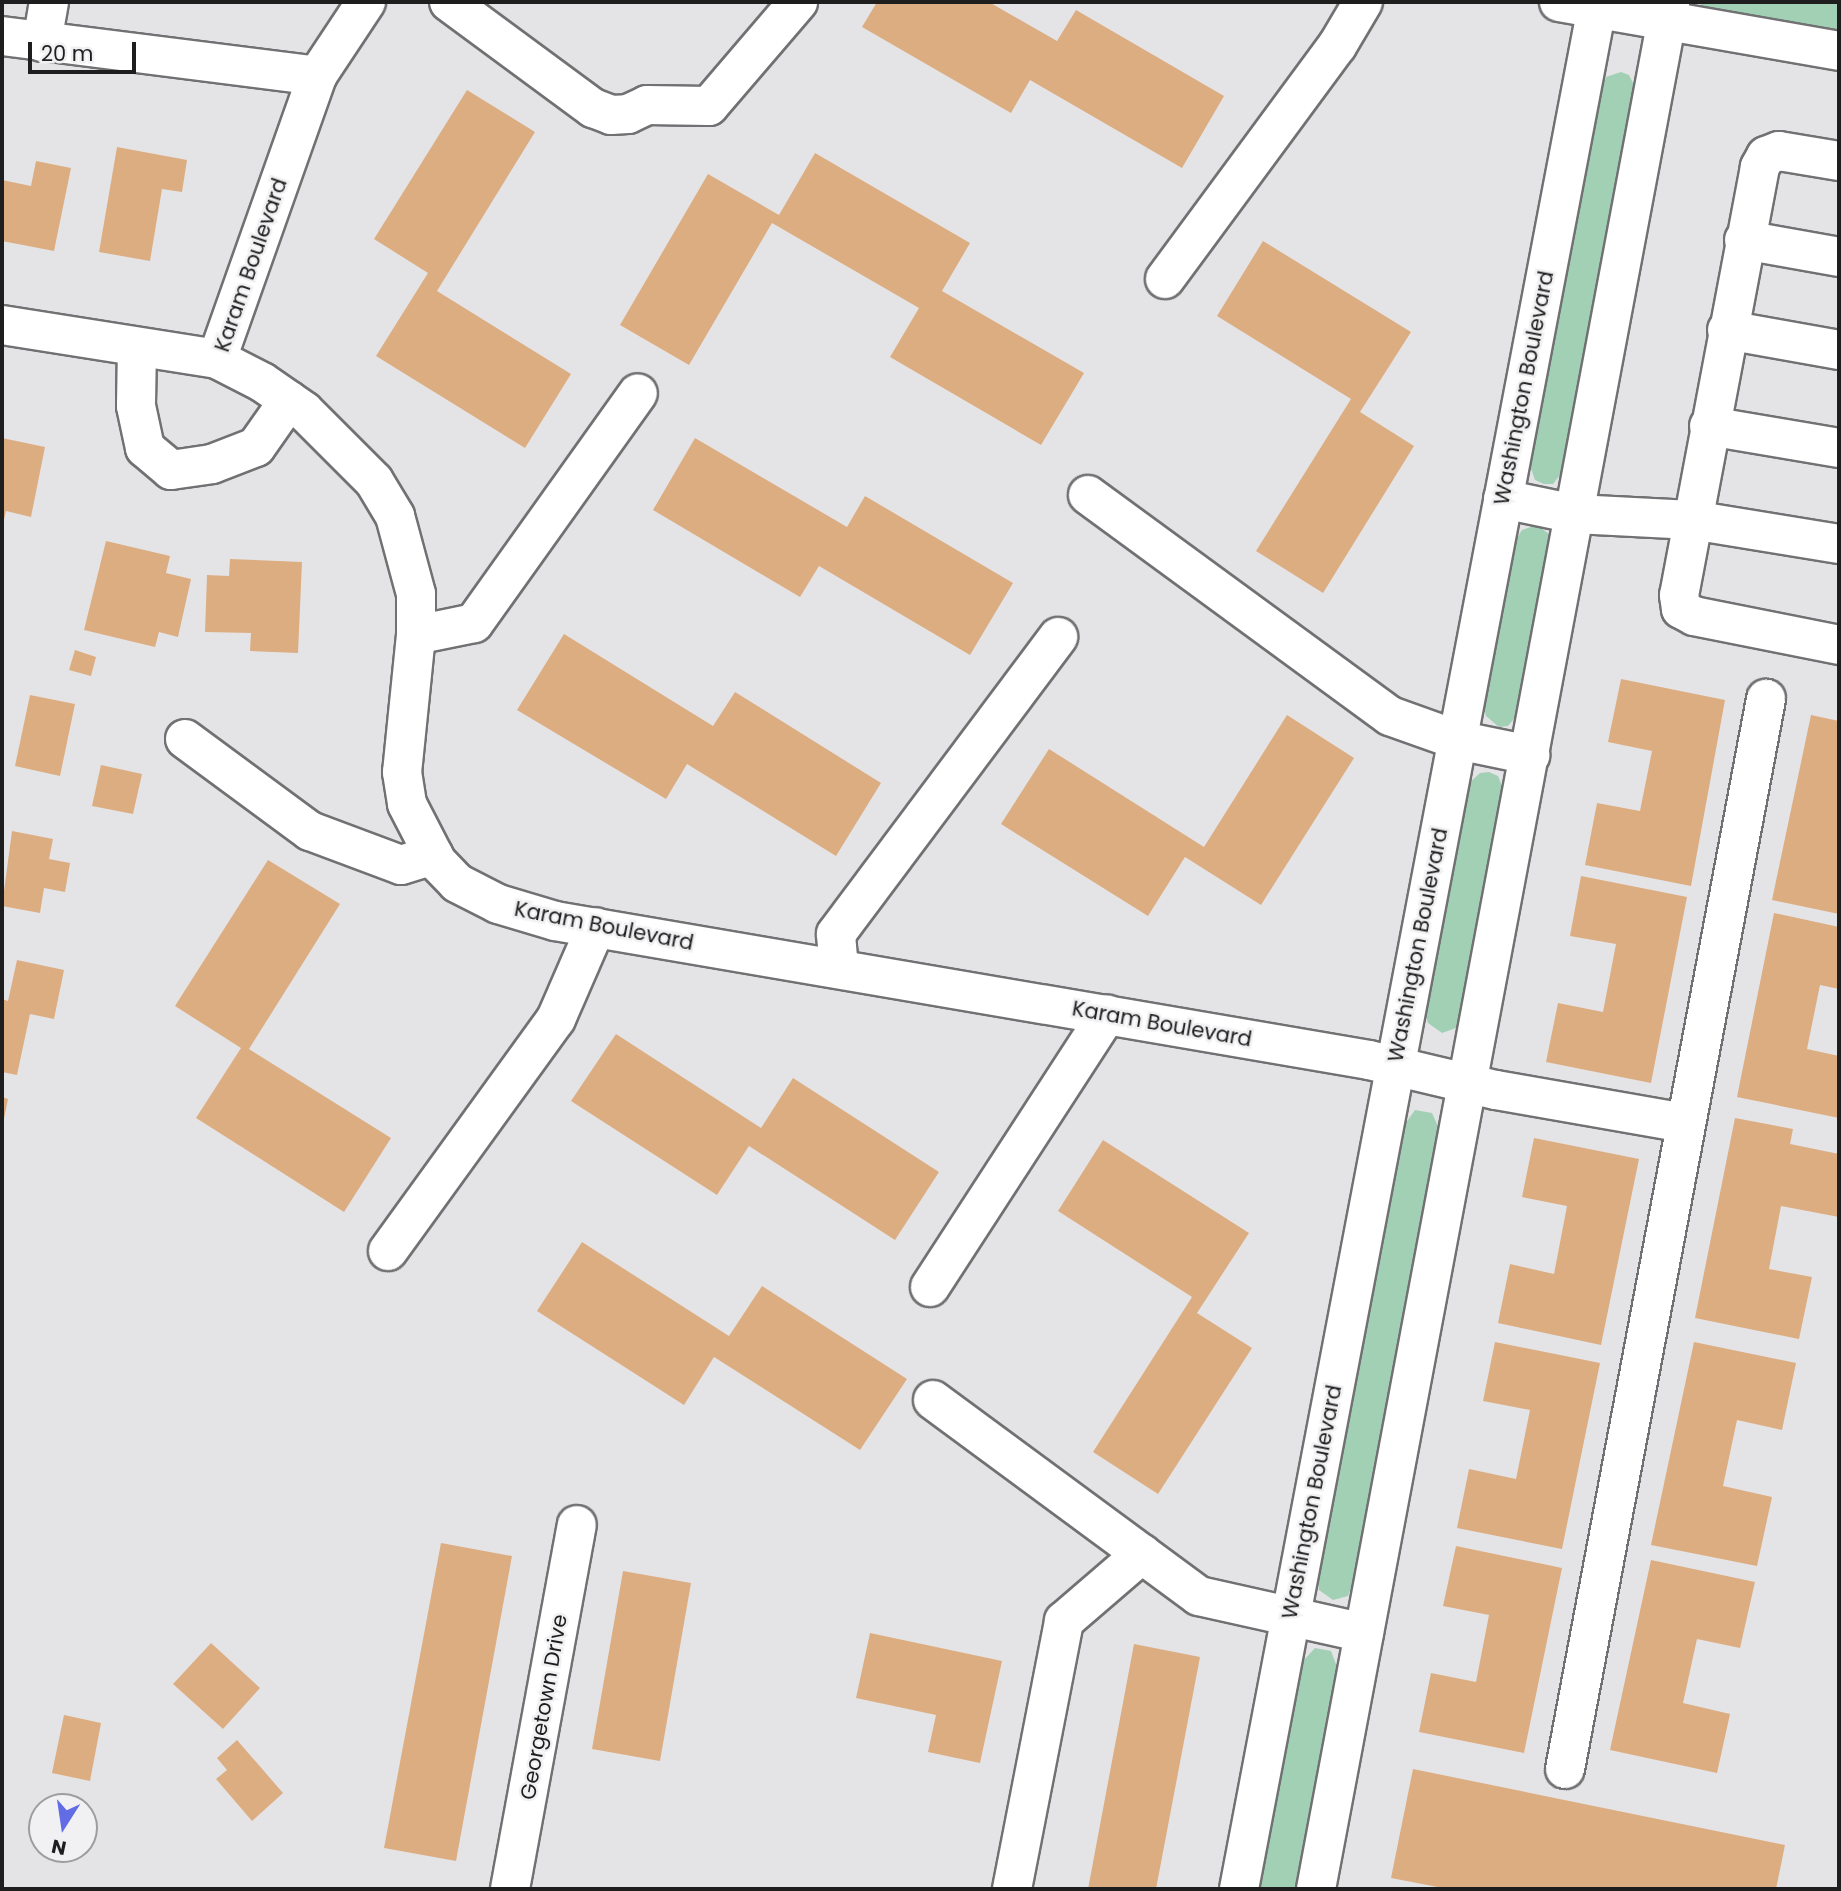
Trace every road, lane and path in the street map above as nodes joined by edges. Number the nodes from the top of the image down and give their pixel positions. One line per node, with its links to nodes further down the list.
1 (49, 2): 10 (street)
2 (366, 2): 12 (street, Karam Boulevard)
3 (449, 2): 4 (street)
4 (798, 2)
5 (1363, 2): 16 (street)
6 (1559, 2): 7 (street)
7 (1597, 5): 8 (street); 27 (street, Washington Boulevard)
8 (1669, 11): 11 (street); 28 (street)
9 (2, 36): 10 (street)
10 (42, 42): 12 (street)
11 (1839, 51)
12 (317, 76): 21 (street, Karam Boulevard)
13 (1839, 161): 14 (street)
14 (1744, 240): 15 (street); 18 (street)
15 (1839, 257)
16 (1165, 279)
17 (2, 325): 19 (street)
18 (1727, 330): 20 (street); 24 (street)
19 (137, 347): 21 (street); 23 (street)
20 (1839, 350)
21 (217, 359): 23 (street, Karam Boulevard)
22 (638, 393): 31 (street)
23 (289, 400): 31 (street, Karam Boulevard)
24 (1709, 426): 25 (street); 29 (street)
25 (1839, 448)
26 (1088, 495): 36 (street)
27 (1503, 499): 28 (street); 36 (street, Washington Boulevard)
28 (1575, 514): 29 (street); 37 (street)
29 (1692, 520): 30 (street); 33 (street)
30 (1839, 544)
31 (416, 635): 38 (street, Karam Boulevard)
32 (1058, 637): 40 (street)
33 (1839, 645)
34 (1766, 699): 44 (street)
35 (185, 739): 38 (street)
36 (1457, 740): 37 (street); 42 (street, Washington Boulevard)
37 (1530, 755): 43 (street)
38 (433, 855): 39 (street, Karam Boulevard)
39 (596, 928): 40 (street, Karam Boulevard); 45 (street)
40 (839, 969): 41 (street, Karam Boulevard)
41 (1107, 1014): 42 (street, Karam Boulevard); 46 (street)
42 (1395, 1065): 43 (street, Karam Boulevard); 50 (street, Washington Boulevard)
43 (1468, 1080): 44 (street, Karam Boulevard); 51 (street)
44 (1686, 1123): 52 (street)
45 (388, 1251)
46 (930, 1287)
47 (933, 1400): 49 (street)
48 (577, 1525): 53 (street, Georgetown Drive)
49 (1142, 1554): 50 (street); 54 (street)
50 (1290, 1619): 51 (street); 55 (street, Washington Boulevard)
51 (1364, 1633): 56 (street)
52 (1565, 1769)
53 (510, 1889)
54 (1012, 1889)
55 (1239, 1889)
56 (1316, 1889)

